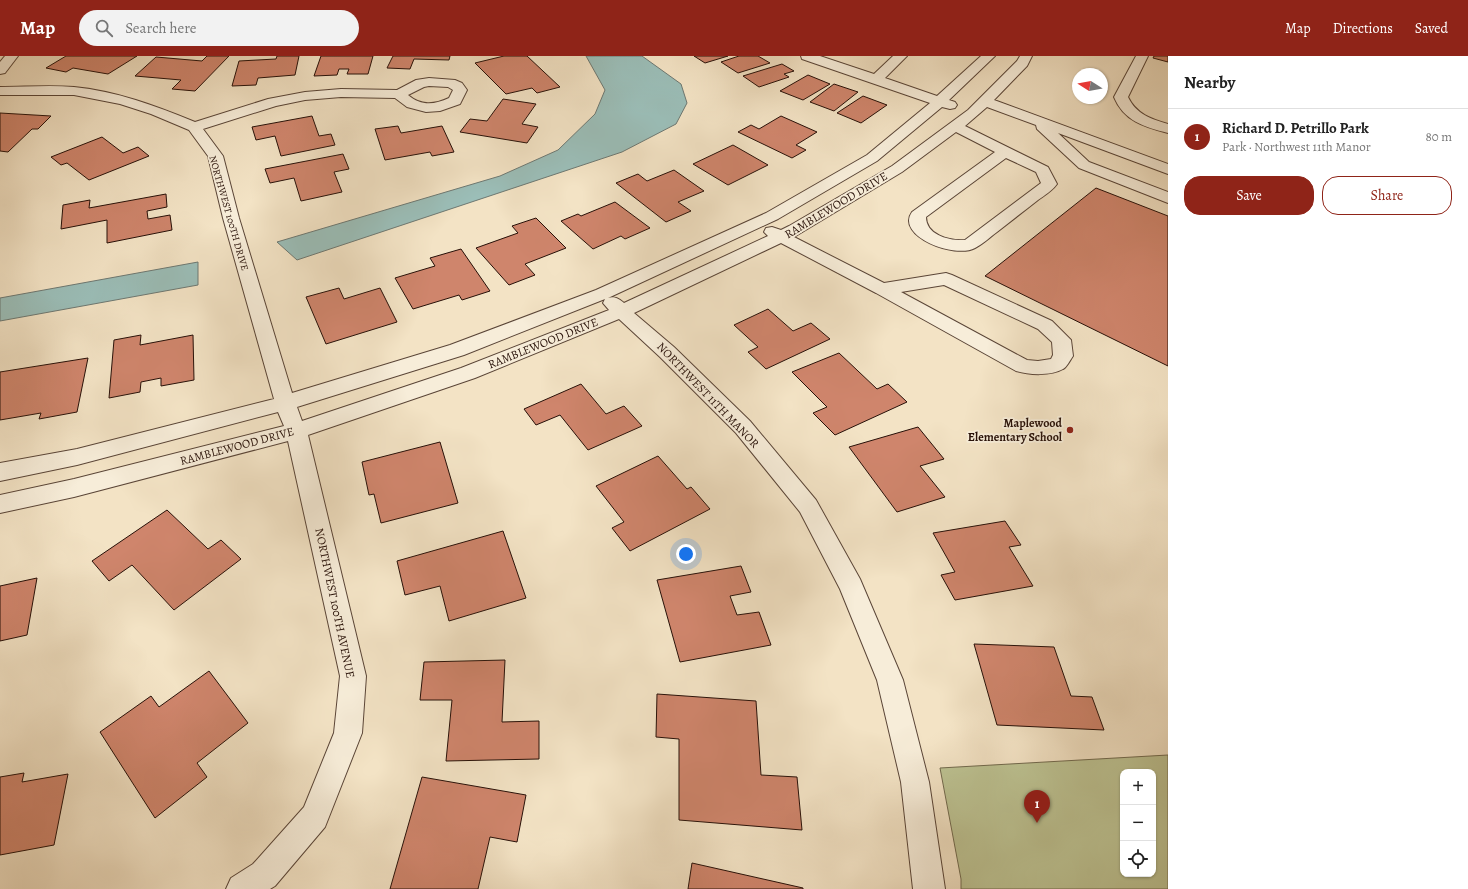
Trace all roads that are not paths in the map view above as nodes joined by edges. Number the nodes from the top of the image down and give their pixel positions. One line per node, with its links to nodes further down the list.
1 (12, 56): 7 (street)
2 (807, 56): 8 (street)
3 (901, 56): 8 (street)
4 (989, 56): 11 (street, RAMBLEWOOD DRIVE)
5 (1026, 56): 12 (street, RAMBLEWOOD DRIVE)
6 (1142, 56): 17 (street)
7 (0, 70)
8 (876, 79): 11 (street)
9 (0, 91): 16 (street)
10 (399, 94): 16 (street)
11 (940, 101): 13 (street); 21 (street, RAMBLEWOOD DRIVE)
12 (985, 101): 13 (street, RAMBLEWOOD DRIVE); 14 (street)
13 (973, 113): 15 (street, RAMBLEWOOD DRIVE)
14 (1033, 118): 19 (street); 20 (street)
15 (955, 126): 18 (street); 22 (street, RAMBLEWOOD DRIVE)
16 (194, 127): 26 (street, NORTHWEST 100TH DRIVE)
17 (1168, 129)
18 (1005, 152): 18 (street)
19 (1168, 169)
20 (1168, 198)
21 (757, 223): 22 (street); 24 (street, RAMBLEWOOD DRIVE)
22 (781, 237): 23 (street); 25 (street, RAMBLEWOOD DRIVE)
23 (882, 288): 23 (street)
24 (602, 294): 25 (street, NORTHWEST 11TH MANOR); 26 (street, RAMBLEWOOD DRIVE)
25 (623, 312): 27 (street, RAMBLEWOOD DRIVE); 31 (street, NORTHWEST 11TH MANOR)
26 (285, 403): 27 (street, NORTHWEST 100TH AVENUE); 28 (street, RAMBLEWOOD DRIVE)
27 (296, 431): 29 (street, RAMBLEWOOD DRIVE); 30 (street, NORTHWEST 100TH AVENUE)
28 (0, 472)
29 (0, 504)
30 (242, 889)
31 (929, 889)

